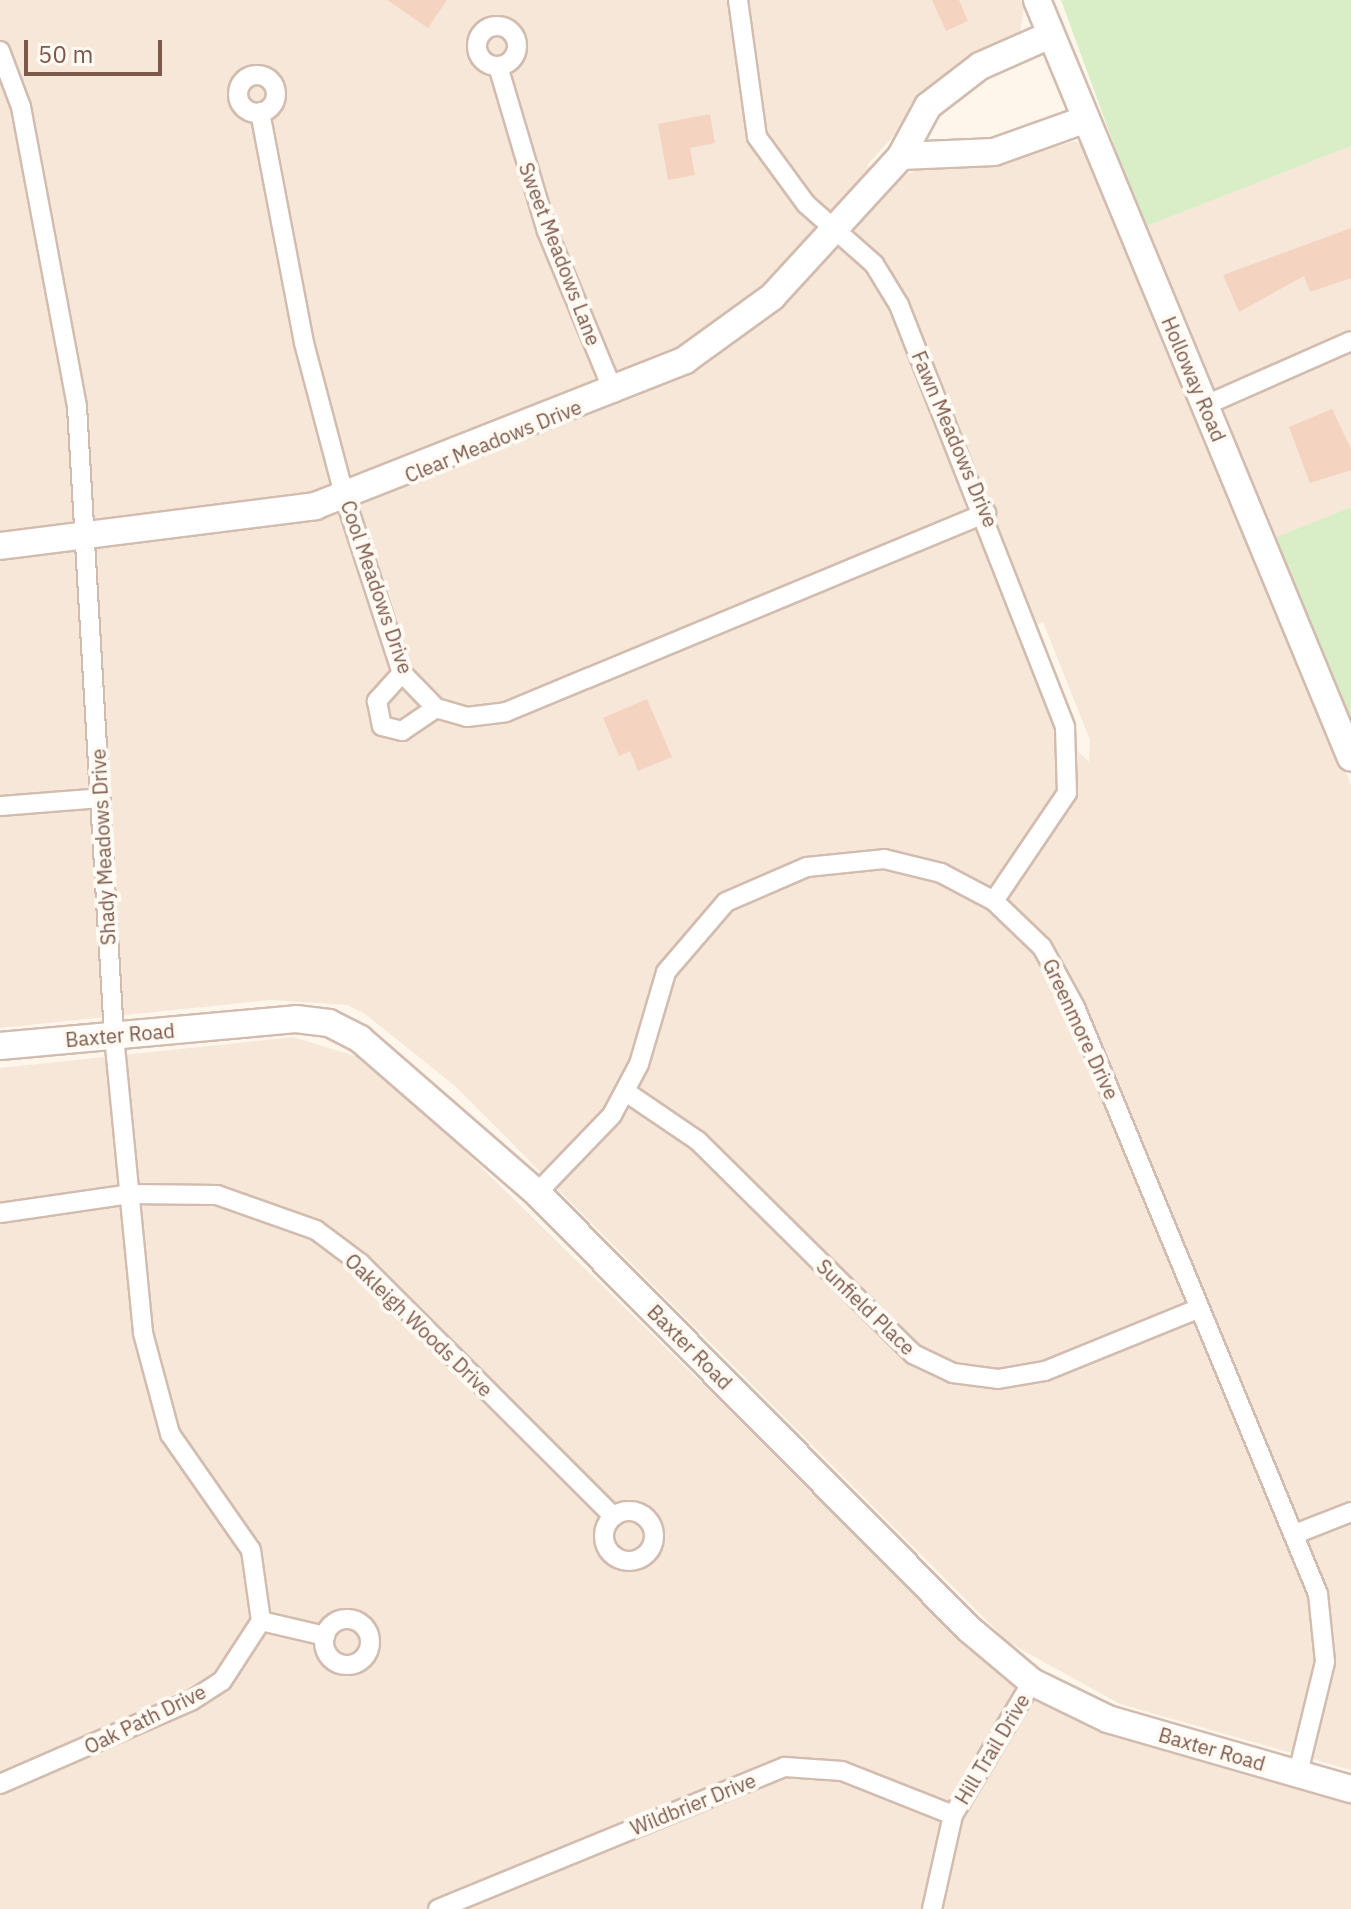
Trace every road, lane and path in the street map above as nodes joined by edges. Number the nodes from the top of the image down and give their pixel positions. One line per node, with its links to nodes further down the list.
1 (738, 0): 9 (street, Fawn Meadows Drive)
2 (1037, 0): 3 (street, Holloway Road)
3 (1050, 35): 7 (street, Holloway Road); 8 (street, Clear Meadows Drive)
4 (0, 51): 15 (street, Shady Meadows Drive)
5 (498, 66): 11 (street, Sweet Meadows Lane)
6 (260, 112): 13 (street, Cool Meadows Drive)
7 (1084, 120): 8 (street); 12 (street, Holloway Road)
8 (901, 156): 9 (street, Clear Meadows Drive)
9 (832, 228): 11 (street, Clear Meadows Drive); 14 (street, Fawn Meadows Drive)
10 (1351, 341): 12 (street)
11 (614, 393): 13 (street, Clear Meadows Drive)
12 (1206, 405): 19 (street, Holloway Road)
13 (345, 498): 15 (street, Clear Meadows Drive); 17 (street, Cool Meadows Drive)
14 (986, 513): 18 (street); 22 (street, Fawn Meadows Drive)
15 (86, 540): 16 (street, Clear Meadows Drive); 20 (street, Shady Meadows Drive)
16 (0, 546)
17 (402, 673): 18 (street, Cool Meadows Drive); 18 (street)
18 (436, 708)
19 (1351, 758)
20 (101, 798): 21 (street); 23 (street, Shady Meadows Drive)
21 (0, 806)
22 (994, 901): 25 (street, Greenmore Drive); 29 (street, Greenmore Drive)
23 (114, 1036): 24 (street, Baxter Road); 26 (street, Baxter Road); 27 (street, Shady Meadows Drive)
24 (0, 1046)
25 (626, 1092): 26 (street, Greenmore Drive); 29 (street, Sunfield Place)
26 (537, 1193): 35 (street, Baxter Road)
27 (130, 1194): 28 (street, Oakleigh Woods Drive); 31 (street, Oakleigh Woods Drive); 33 (street, Shady Meadows Drive)
28 (0, 1213)
29 (1200, 1308): 32 (street, Greenmore Drive)
30 (1351, 1512): 32 (street)
31 (613, 1516)
32 (1295, 1534): 36 (street, Greenmore Drive)
33 (261, 1621): 34 (street); 37 (street, Oak Path Drive)
34 (325, 1636)
35 (1032, 1682): 36 (street, Baxter Road); 39 (street, Hill Trail Drive)
36 (1298, 1773): 38 (street, Baxter Road)
37 (0, 1784)
38 (1351, 1789)
39 (953, 1815): 40 (street, Wildbrier Drive); 41 (street, Hill Trail Drive)
40 (438, 1909)
41 (932, 1909)

